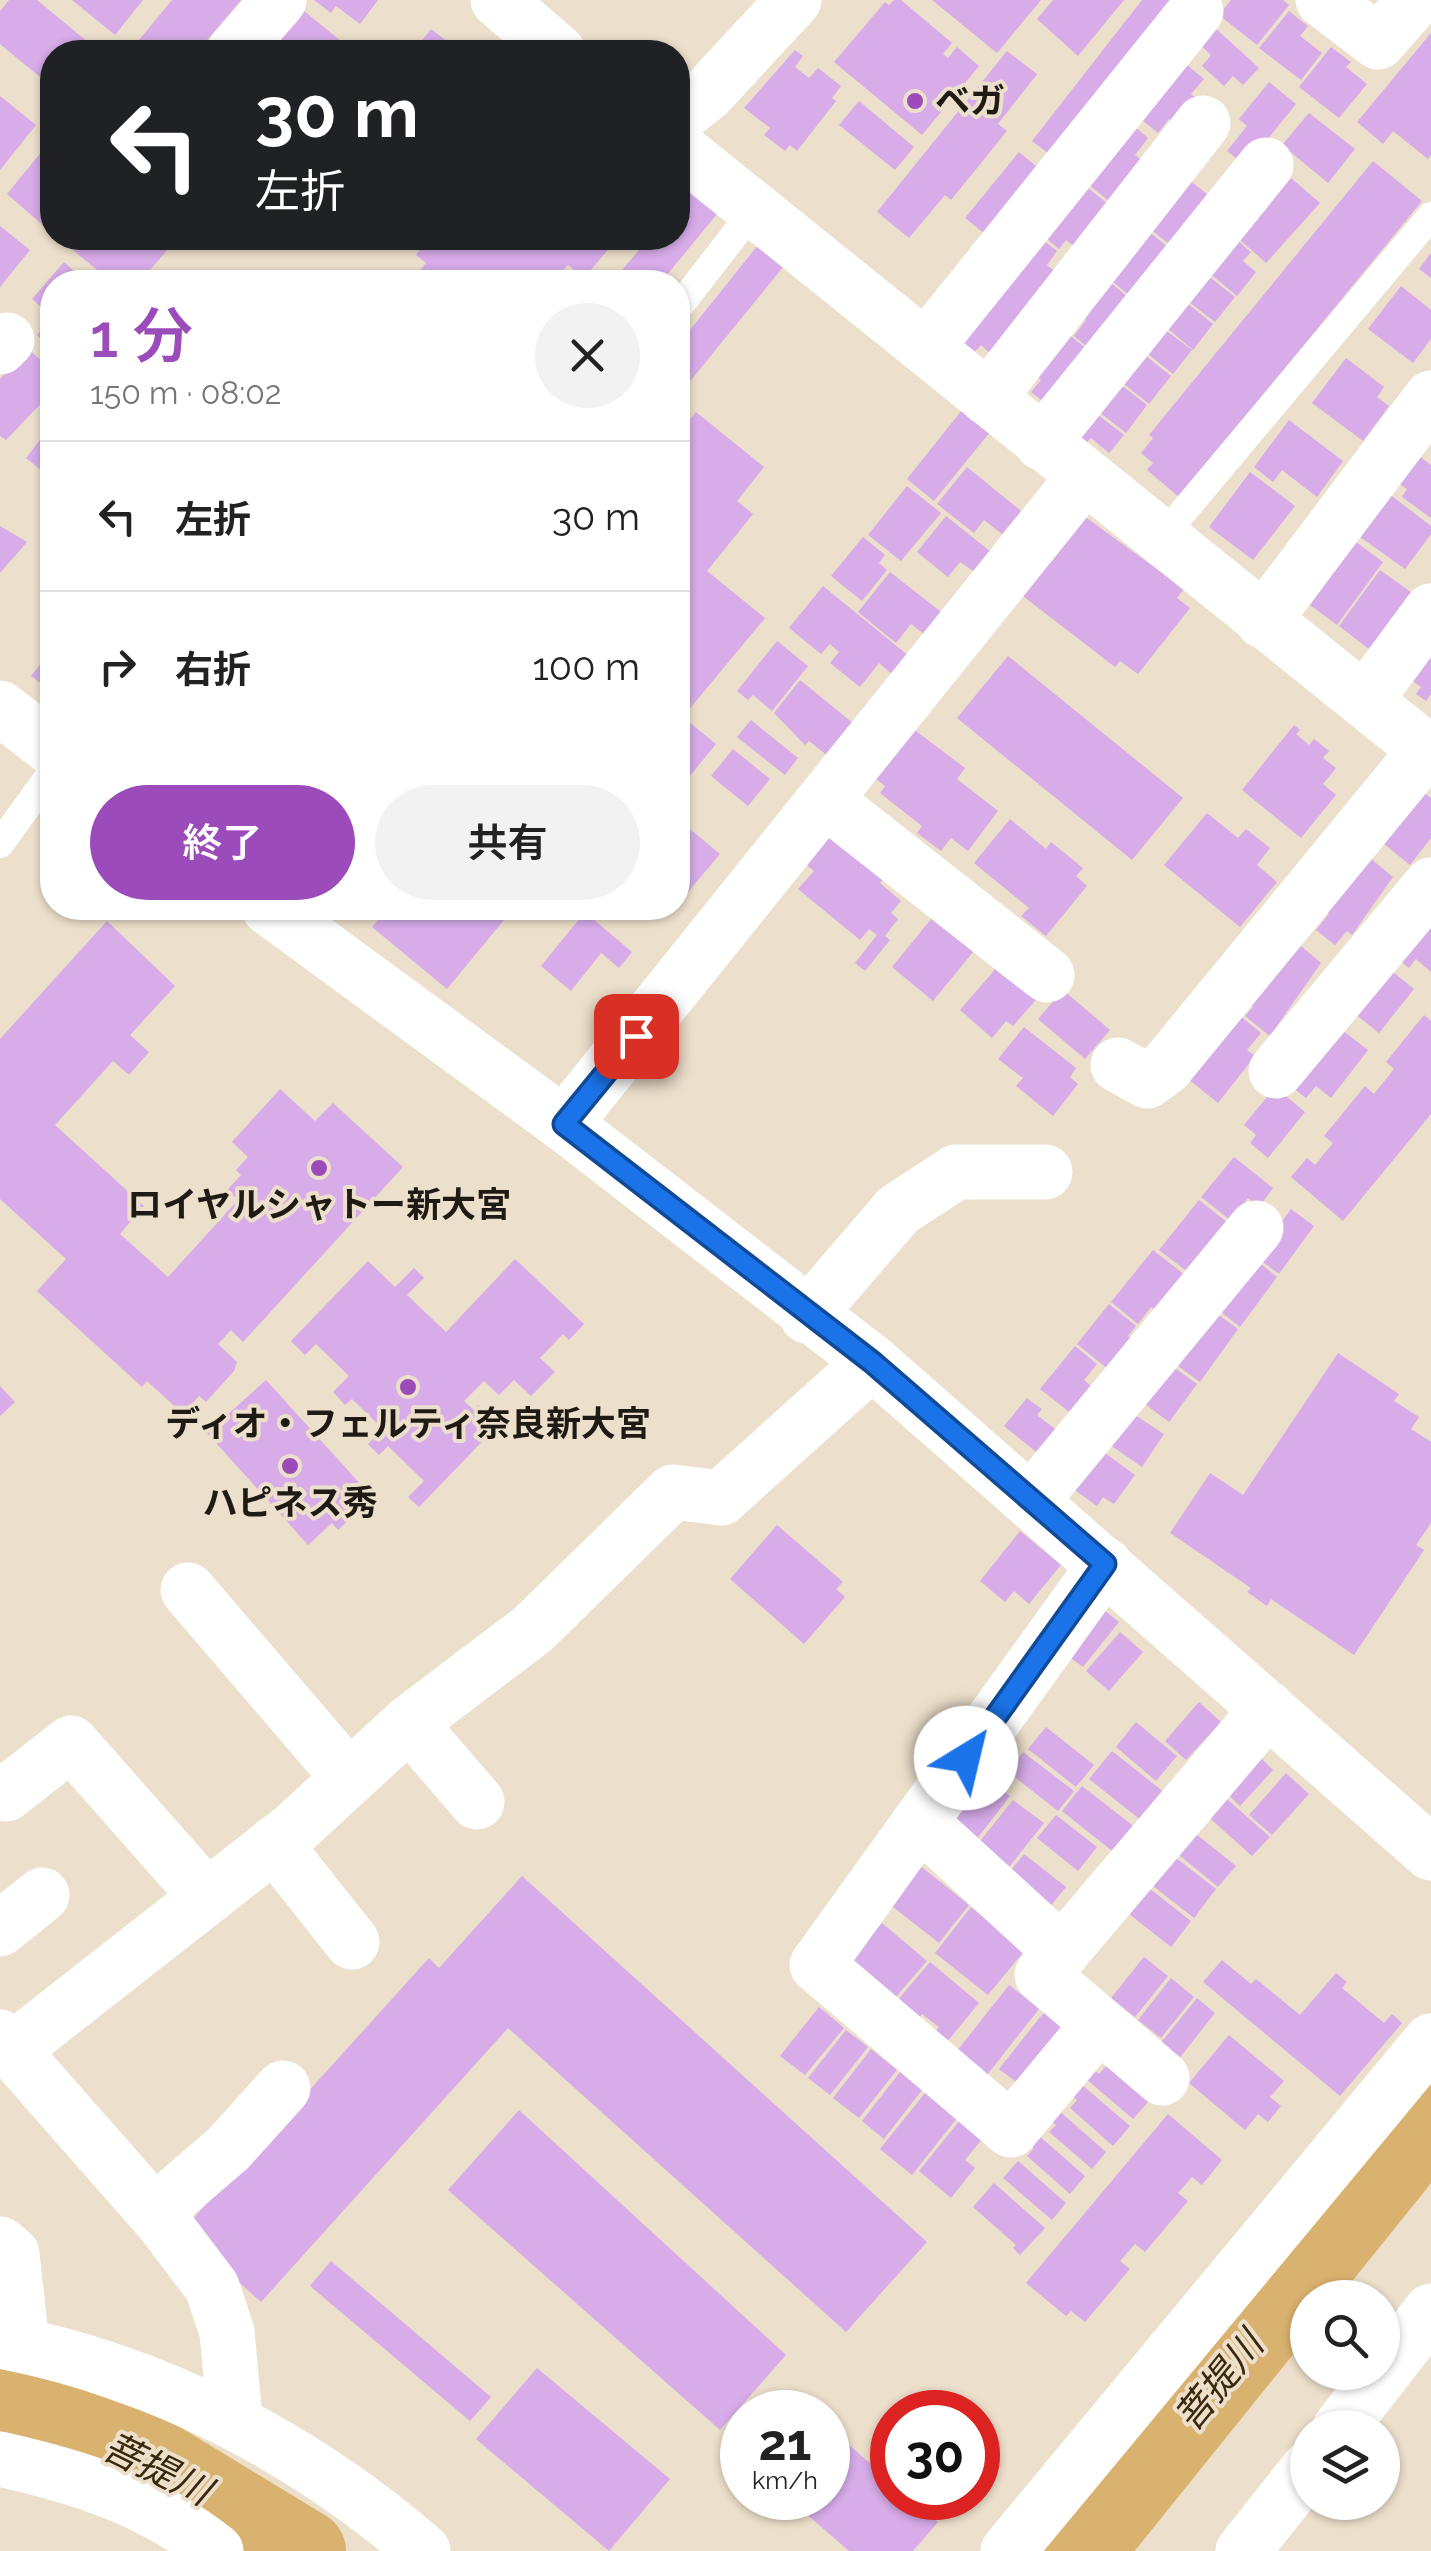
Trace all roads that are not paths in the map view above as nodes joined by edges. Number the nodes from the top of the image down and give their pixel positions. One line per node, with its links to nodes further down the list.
1 (278, 0): 7 (street)
2 (498, 0): 8 (street)
3 (794, 0): 9 (street)
4 (1324, 0): 5 (street)
5 (1415, 0)
6 (1196, 10): 16 (street)
7 (244, 40)
8 (544, 40)
9 (690, 107)
10 (1203, 122): 17 (street)
11 (690, 158): 13 (street)
12 (1266, 166): 19 (street)
13 (753, 211): 15 (lane); 16 (street)
14 (1431, 216): 21 (lane)
15 (690, 292)
16 (926, 347): 17 (street)
17 (988, 398): 19 (street)
18 (1431, 398): 23 (street)
19 (1042, 442): 20 (street)
20 (1084, 477): 21 (street); 29 (street)
21 (1162, 537): 23 (street)
22 (1431, 612): 24 (street)
23 (1262, 622): 24 (street)
24 (1366, 700): 27 (street)
25 (0, 708): 26 (street)
26 (40, 739)
27 (1428, 752): 34 (street)
28 (40, 789): 30 (lane)
29 (825, 800): 33 (street); 36 (street)
30 (0, 844)
31 (1431, 885): 35 (street)
32 (285, 920): 36 (street)
33 (1047, 975)
34 (1118, 1065)
35 (1276, 1071)
36 (564, 1124): 39 (street)
37 (1045, 1172): 39 (street)
38 (1256, 1228): 41 (street)
39 (808, 1316): 40 (street)
40 (872, 1362): 41 (street); 45 (street)
41 (1032, 1500): 42 (street)
42 (1105, 1564): 44 (street); 49 (street)
43 (188, 1590): 46 (street)
44 (1268, 1708): 51 (street); 56 (street)
45 (409, 1723): 46 (street); 48 (street)
46 (348, 1778): 50 (street)
47 (0, 1790): 53 (street)
48 (478, 1802)
49 (920, 1822): 56 (street); 57 (street)
50 (274, 1844): 53 (street); 55 (street)
51 (1431, 1853)
52 (42, 1896): 54 (street)
53 (207, 1897): 59 (street)
54 (0, 1929)
55 (352, 1942)
56 (1062, 1952): 57 (street)
57 (1099, 2024): 60 (street)
58 (1431, 2041): 72 (street)
59 (6, 2043): 62 (street)
60 (1162, 2078)
61 (284, 2088): 62 (street)
62 (162, 2221): 67 (street)
63 (0, 2244): 65 (street)
64 (1431, 2311): 66 (street)
65 (11, 2343): 67 (street)
66 (1354, 2410)
67 (234, 2419): 70 (street)
68 (0, 2459): 71 (street)
69 (1290, 2492): 73 (street)
70 (393, 2544)
71 (216, 2551)
72 (1008, 2551)
73 (1243, 2551)

